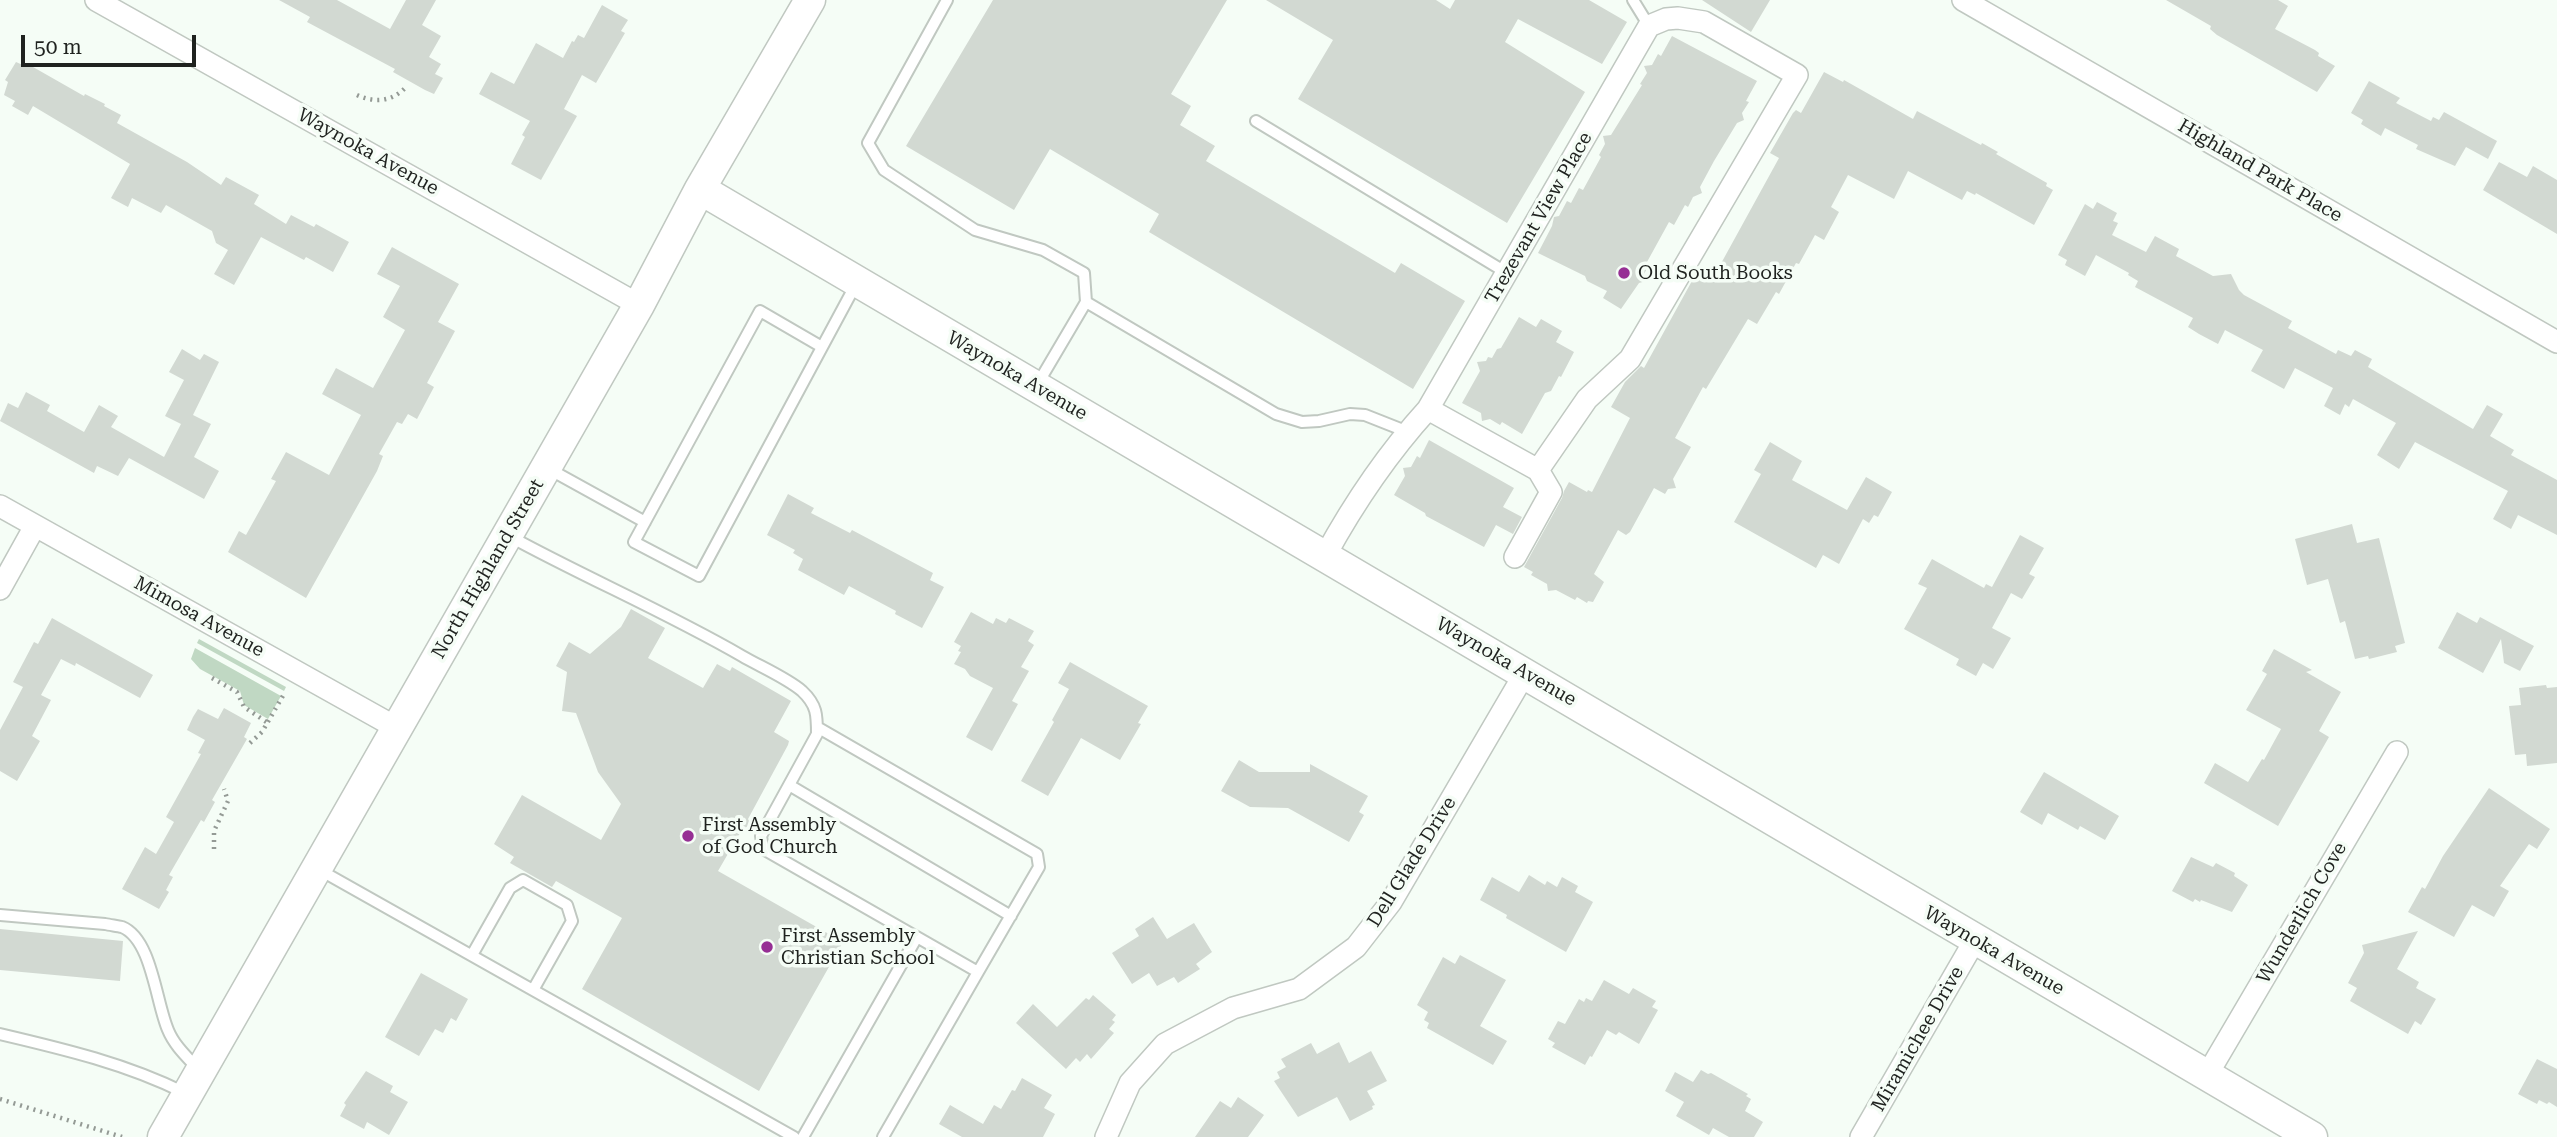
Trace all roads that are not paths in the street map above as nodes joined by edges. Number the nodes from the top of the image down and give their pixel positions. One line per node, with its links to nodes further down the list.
1 (96, 0): 12 (street, Waynoka Avenue)
2 (810, 0): 8 (street, North Highland Street)
3 (947, 0): 11 (lane)
4 (1633, 0): 6 (lane)
5 (1963, 0): 13 (street, Highland Park Place)
6 (1649, 26): 9 (street, Trezevant View Place); 19 (street)
7 (1256, 121): 9 (lane)
8 (700, 189): 10 (street, Waynoka Avenue); 12 (street, North Highland Street)
9 (1507, 273): 16 (street, Trezevant View Place)
10 (857, 282): 14 (lane); 15 (street, Waynoka Avenue)
11 (1086, 302): 15 (lane); 17 (lane)
12 (639, 305): 18 (street, North Highland Street)
13 (2557, 342)
14 (822, 347): 21 (lane); 21 (lane)
15 (1036, 387): 24 (street, Waynoka Avenue)
16 (1428, 409): 17 (street, Trezevant View Place); 19 (street)
17 (1408, 432): 24 (street, Trezevant View Place)
18 (546, 467): 21 (lane); 23 (street, North Highland Street)
19 (1538, 470): 25 (street)
20 (0, 506): 22 (street, Mimosa Avenue)
21 (645, 522)
22 (35, 526): 26 (street); 29 (street, Mimosa Avenue)
23 (507, 534): 28 (lane); 29 (street, North Highland Street)
24 (1325, 556): 27 (street, Waynoka Avenue)
25 (1515, 557)
26 (0, 589)
27 (1525, 673): 36 (street, Waynoka Avenue); 47 (street, Dell Glade Drive)
28 (817, 727): 31 (lane); 34 (lane)
29 (397, 728): 32 (street, North Highland Street)
30 (2398, 752): 41 (street, Wunderlich Cove)
31 (789, 785): 34 (lane); 35 (lane)
32 (317, 868): 37 (lane); 42 (street, North Highland Street)
33 (0, 915): 42 (lane)
34 (1010, 916): 38 (lane)
35 (917, 937): 38 (lane); 45 (lane)
36 (1975, 940): 41 (street, Waynoka Avenue); 48 (street, Miramichee Drive)
37 (472, 956): 39 (lane); 39 (lane)
38 (978, 972): 46 (lane)
39 (533, 990): 44 (lane)
40 (0, 1034): 42 (lane)
41 (2207, 1075): 49 (street, Waynoka Avenue)
42 (194, 1083): 43 (street, North Highland Street)
43 (163, 1137)
44 (794, 1137)
45 (803, 1137)
46 (883, 1137)
47 (1106, 1137)
48 (1861, 1137)
49 (2312, 1137)

